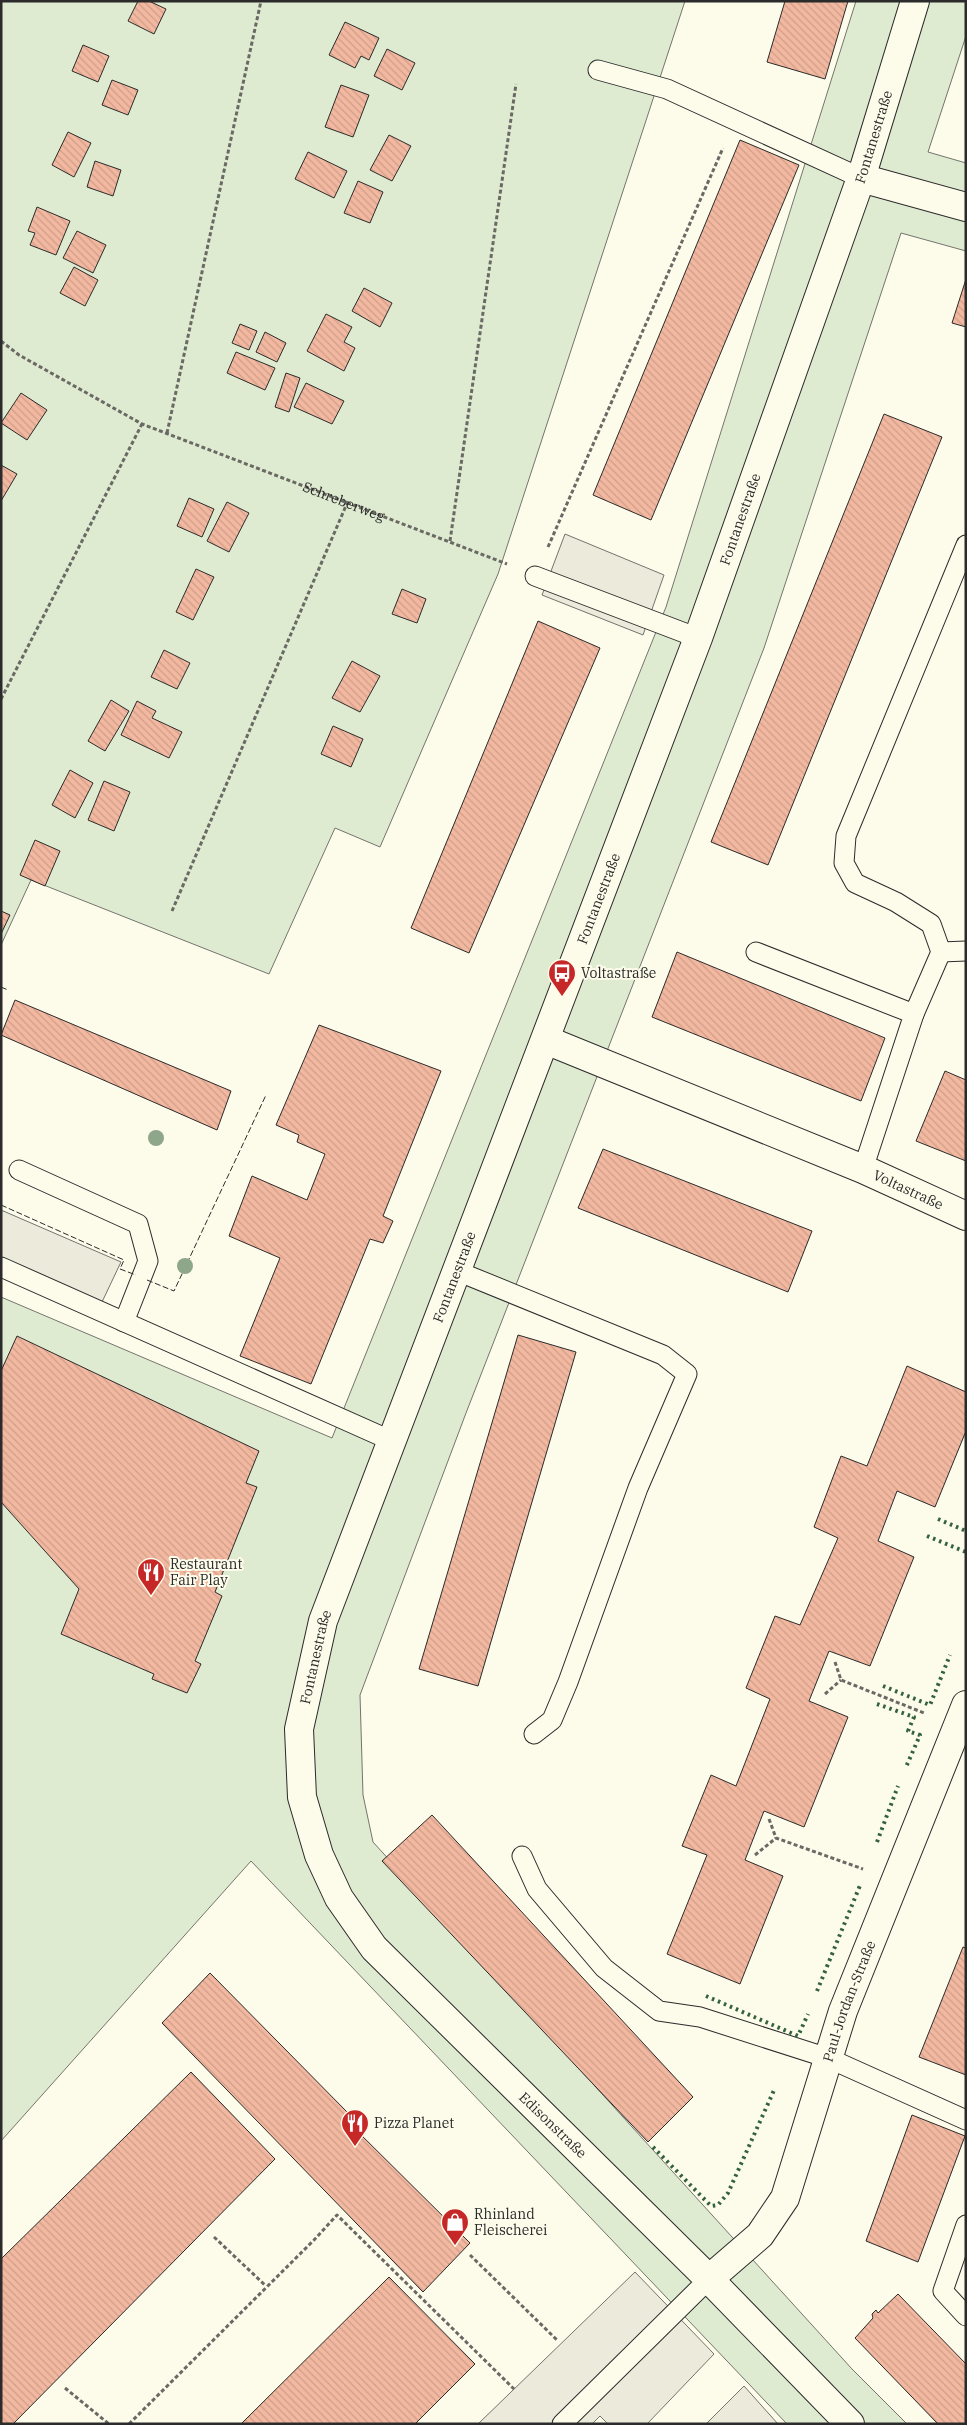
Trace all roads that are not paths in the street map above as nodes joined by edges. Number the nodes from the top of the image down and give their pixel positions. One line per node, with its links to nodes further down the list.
1 (915, 1): 3 (street, Fontanestraße)
2 (598, 70): 3 (lane)
3 (861, 178): 4 (street); 7 (street, Fontanestraße)
4 (966, 207)
5 (966, 545): 10 (lane)
6 (535, 576): 7 (lane)
7 (698, 638): 12 (street, Fontanestraße)
8 (966, 951): 10 (lane)
9 (756, 952): 11 (lane)
10 (941, 952): 11 (lane)
11 (914, 1014): 14 (lane)
12 (546, 1040): 14 (street, Voltastraße); 17 (street, Fontanestraße)
13 (19, 1170): 18 (lane)
14 (863, 1170): 15 (street, Voltastraße)
15 (966, 1216)
16 (1, 1267): 18 (lane)
17 (457, 1271): 19 (street, Fontanestraße); 21 (lane)
18 (124, 1322): 19 (lane)
19 (392, 1441): 22 (street, Fontanestraße)
20 (961, 1716): 24 (street, Paul-Jordan-Straße)
21 (534, 1734)
22 (302, 1797): 27 (street, Edisonstraße)
23 (522, 1856): 24 (lane)
24 (828, 2058): 25 (lane); 27 (street, Paul-Jordan-Straße)
25 (966, 2120)
26 (966, 2225): 28 (lane)
27 (709, 2279): 29 (lane); 30 (street, Edisonstraße)
28 (966, 2316)
29 (562, 2424)
30 (850, 2424)

